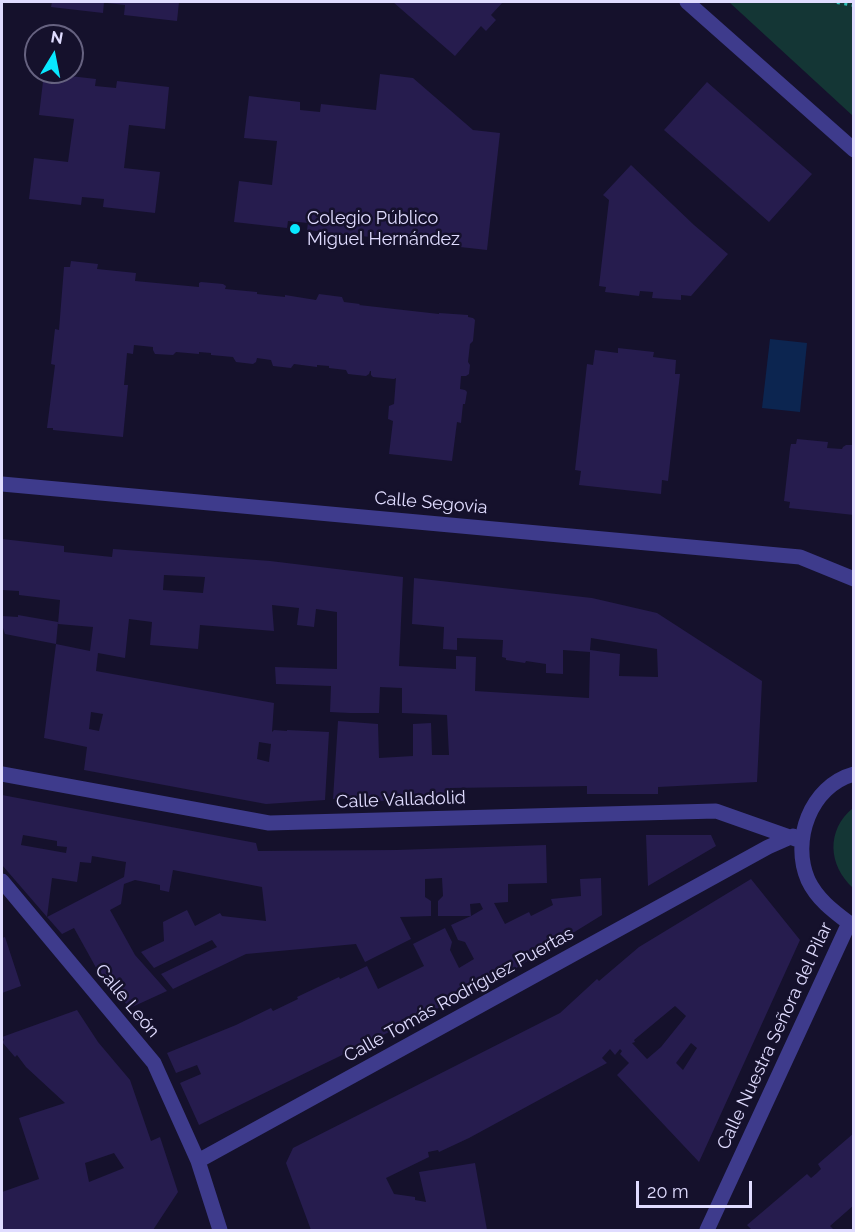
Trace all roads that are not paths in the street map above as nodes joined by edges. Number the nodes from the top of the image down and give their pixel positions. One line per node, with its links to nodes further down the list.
1 (687, 2): 2 (street)
2 (854, 150)
3 (2, 484): 4 (street, Calle Segovia)
4 (854, 579)
5 (2, 774): 7 (street, Calle Valladolid)
6 (854, 774): 7 (street)
7 (798, 837): 9 (street); 10 (street, Calle Tomás Rodríguez Puertas)
8 (2, 881): 10 (street, Calle León)
9 (851, 923): 12 (street, Calle Nuestra Señora del Pilar)
10 (198, 1161): 11 (street)
11 (220, 1230)
12 (706, 1230)

